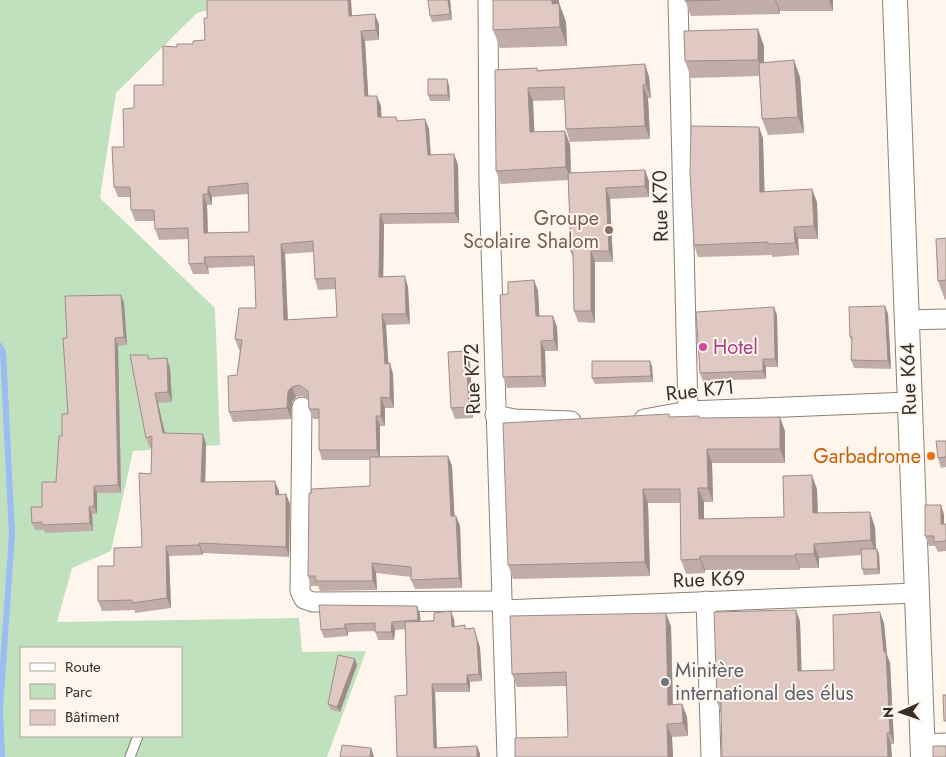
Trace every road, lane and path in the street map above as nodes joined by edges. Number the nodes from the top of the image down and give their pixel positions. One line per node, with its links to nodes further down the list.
1 (488, 0): 9 (street, Rue K72)
2 (678, 0): 8 (street, Rue K70)
3 (895, 0): 5 (street, Rue K64)
4 (946, 319): 5 (street)
5 (906, 320): 6 (street, Rue K64)
6 (909, 402): 8 (street, Rue K71); 12 (street, Rue K64)
7 (302, 407): 14 (street, Rue K69)
8 (688, 411): 10 (street, Rue K71)
9 (495, 415): 11 (street); 14 (street, Rue K72)
10 (626, 420)
11 (590, 421)
12 (916, 593): 13 (street, Rue K69); 17 (street, Rue K64)
13 (706, 601): 14 (street, Rue K69); 20 (street)
14 (503, 606): 19 (street, Rue K72)
15 (138, 737): 18 (lane)
16 (946, 744): 17 (street)
17 (923, 751)
18 (130, 757)
19 (507, 757)
20 (710, 757)

